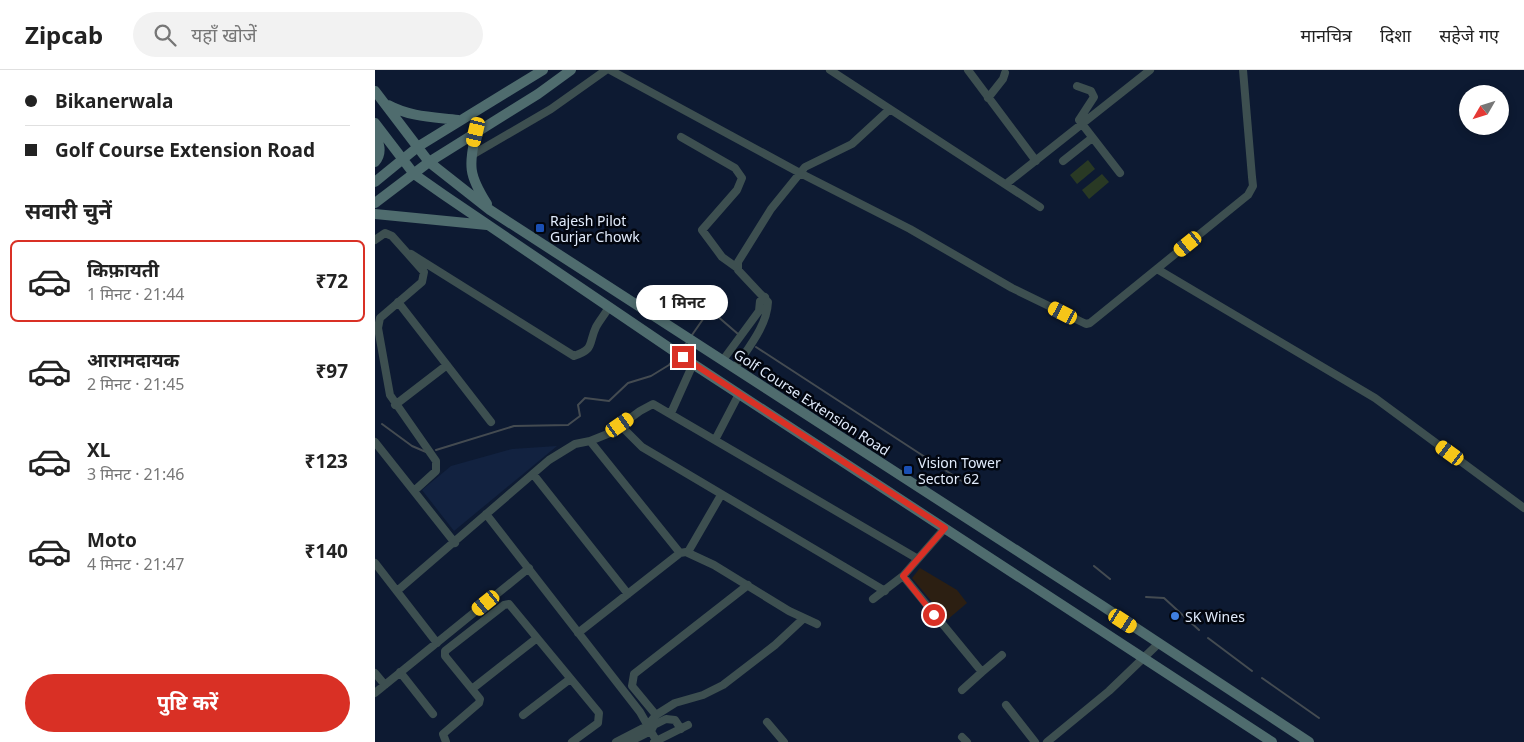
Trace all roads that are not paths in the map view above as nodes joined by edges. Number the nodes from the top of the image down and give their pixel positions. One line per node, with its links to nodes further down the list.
1 (543, 70): 16 (main road)
2 (571, 70): 19 (main road)
3 (606, 70): 24 (street)
4 (610, 70): 30 (street)
5 (830, 70): 15 (street)
6 (967, 70): 13 (street)
7 (1014, 70): 10 (street)
8 (1150, 70): 18 (street)
9 (1243, 70): 43 (street)
10 (1003, 71): 13 (street)
11 (1077, 86): 18 (street)
12 (375, 91): 14 (main road, Golf Course Extension Road)
13 (988, 98): 26 (street)
14 (385, 103): 16 (main road); 23 (main road, Golf Course Extension Road)
15 (890, 109): 30 (street); 34 (street)
16 (458, 120): 23 (main road)
17 (375, 122): 25 (main road)
18 (1082, 125): 22 (street); 26 (street)
19 (476, 132): 24 (main road); 29 (main road)
20 (375, 133): 28 (main road)
21 (681, 137): 42 (street)
22 (1092, 138): 27 (street); 31 (street)
23 (419, 146): 25 (main road); 29 (main road, Golf Course Extension Road)
24 (471, 155): 37 (main road)
25 (403, 158): 32 (main road); 33 (main road)
26 (1036, 161): 34 (street)
27 (1063, 161)
28 (375, 162)
29 (429, 162): 32 (main road); 37 (main road, Golf Course Extension Road)
30 (799, 173): 42 (street); 43 (street)
31 (1120, 173)
32 (415, 174): 35 (main road); 39 (main road)
33 (375, 182)
34 (1006, 184): 36 (street)
35 (375, 203)
36 (1040, 207)
37 (491, 210): 44 (main road, Golf Course Extension Road)
38 (375, 214): 39 (main road)
39 (488, 225): 45 (main road)
40 (375, 240): 41 (street)
41 (403, 249): 47 (street); 48 (street)
42 (736, 267): 46 (street)
43 (1157, 269): 64 (street)
44 (589, 274): 45 (main road); 49 (main road, Golf Course Extension Road)
45 (581, 288): 48 (main road)
46 (765, 297): 49 (street); 52 (street)
47 (398, 302): 51 (street); 54 (street)
48 (609, 307): 50 (main road)
49 (723, 360): 52 (main road, Golf Course Extension Road)
50 (693, 364): 53 (main road); 55 (street)
51 (447, 365): 54 (street); 56 (street)
52 (735, 368): 83 (main road, Golf Course Extension Road)
53 (739, 394): 58 (street); 66 (main road)
54 (395, 405): 62 (street)
55 (671, 413): 57 (street); 58 (street)
56 (491, 422)
57 (620, 425): 59 (street); 63 (street)
58 (715, 440): 69 (street)
59 (590, 441): 61 (street); 68 (street)
60 (375, 442): 62 (street)
61 (533, 474): 65 (street); 76 (street)
62 (414, 491): 67 (street)
63 (721, 495): 68 (street); 75 (street)
64 (1524, 508)
65 (486, 514): 67 (street); 71 (street)
66 (945, 528): 69 (street); 85 (main road)
67 (455, 543): 74 (street)
68 (684, 553): 73 (street); 76 (street)
69 (918, 559): 72 (street)
70 (375, 563): 74 (street)
71 (529, 568): 80 (street); 82 (street)
72 (903, 576): 75 (street); 88 (street)
73 (747, 586): 78 (street); 96 (street)
74 (397, 591): 82 (street)
75 (885, 591): 77 (street)
76 (627, 594): 80 (street)
77 (873, 599)
78 (804, 618): 79 (street); 96 (street)
79 (817, 624)
80 (578, 633): 99 (street)
81 (537, 638): 89 (street); 91 (street); 91 (street)
82 (437, 643): 87 (street)
83 (1158, 644): 85 (street); 109 (main road, Golf Course Extension Road)
84 (1002, 655): 88 (street)
85 (1144, 658): 100 (main road); 108 (street)
86 (375, 672): 90 (street)
87 (400, 672): 90 (street); 95 (street)
88 (982, 672): 92 (street)
89 (569, 679): 97 (street); 102 (street)
90 (385, 685): 93 (street)
91 (472, 690): 101 (street)
92 (962, 690)
93 (375, 693)
94 (1006, 705): 107 (street)
95 (433, 714)
96 (656, 714): 99 (street)
97 (523, 715)
98 (767, 722): 106 (street)
99 (649, 728): 103 (street); 104 (street); 105 (street); 105 (street)
100 (1266, 740)
101 (446, 742)
102 (572, 742)
103 (616, 742)
104 (629, 742)
105 (656, 742)
106 (785, 742)
107 (1035, 742)
108 (1047, 742)
109 (1309, 742)

